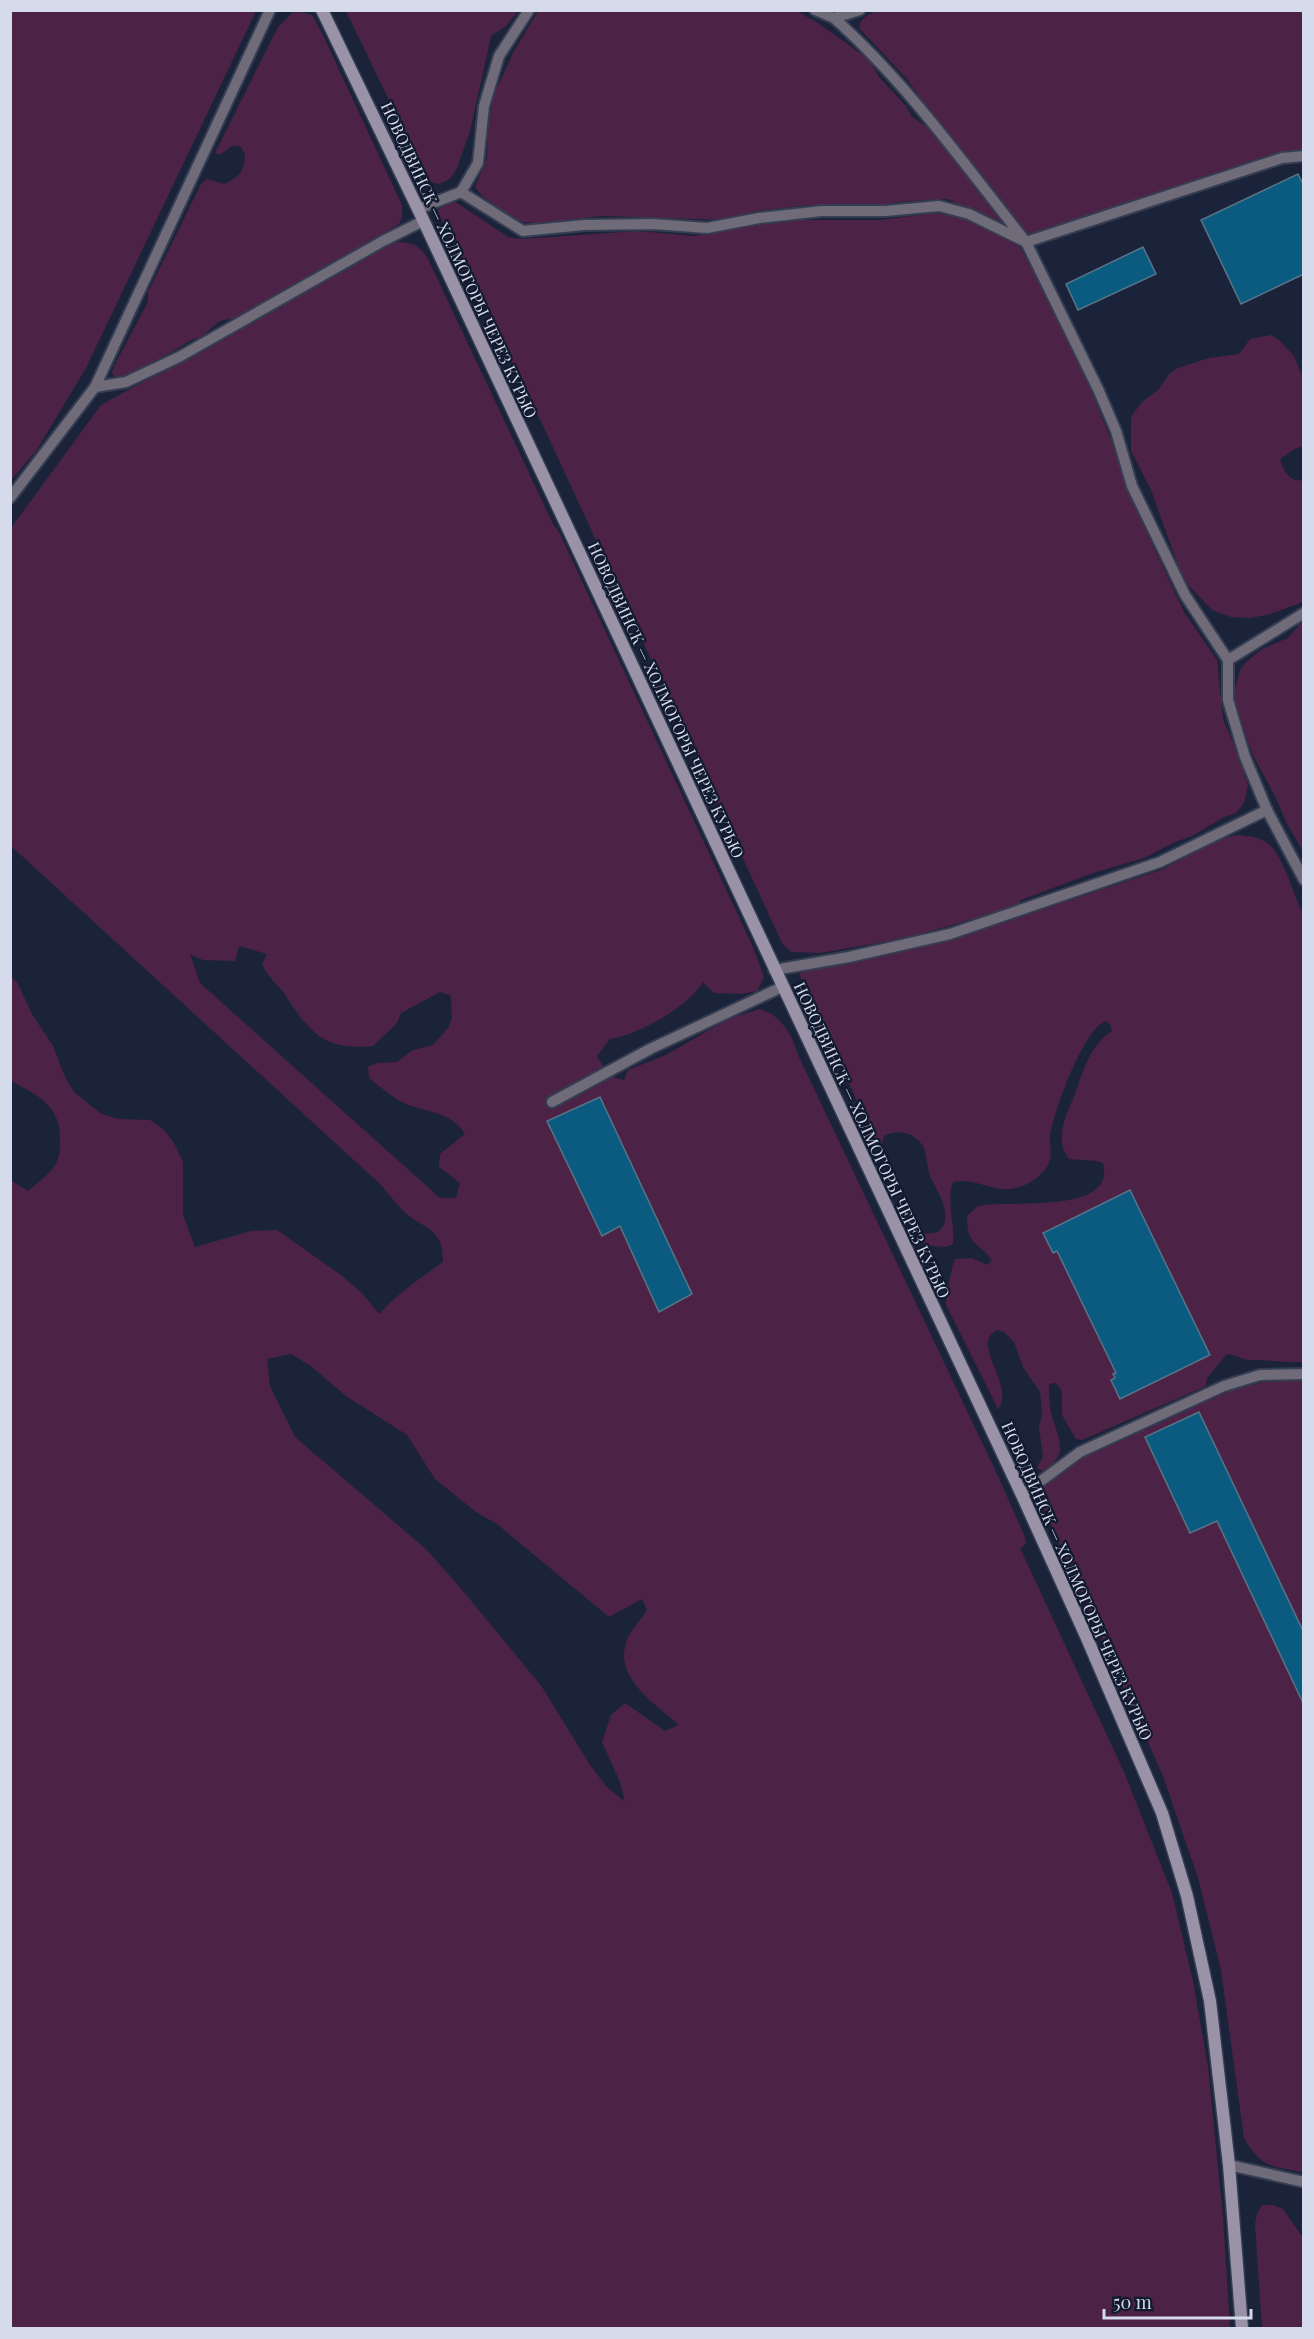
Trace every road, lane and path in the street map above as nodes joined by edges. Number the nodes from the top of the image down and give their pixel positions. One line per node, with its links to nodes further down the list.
1 (270, 10): 12 (lane)
2 (322, 10): 9 (main road, НОВОДВИНСК — ХОЛМОГОРЫ ЧЕРЕЗ КУРЬЮ)
3 (529, 10): 8 (lane)
4 (815, 10): 6 (lane)
5 (860, 10): 6 (lane)
6 (834, 18): 11 (lane)
7 (1304, 156): 11 (lane)
8 (461, 192): 9 (lane); 11 (lane)
9 (418, 209): 10 (main road, НОВОДВИНСК — ХОЛМОГОРЫ ЧЕРЕЗ КУРЬЮ)
10 (423, 221): 12 (lane); 18 (main road, НОВОДВИНСК — ХОЛМОГОРЫ ЧЕРЕЗ КУРЬЮ)
11 (1026, 242): 15 (lane)
12 (95, 387): 13 (lane)
13 (10, 498)
14 (1304, 613): 15 (lane)
15 (1228, 660): 16 (lane)
16 (1268, 810): 17 (lane); 18 (lane)
17 (1304, 880)
18 (774, 970): 19 (main road, НОВОДВИНСК — ХОЛМОГОРЫ ЧЕРЕЗ КУРЬЮ)
19 (782, 987): 20 (lane); 22 (main road, НОВОДВИНСК — ХОЛМОГОРЫ ЧЕРЕЗ КУРЬЮ)
20 (552, 1102)
21 (1304, 1374): 22 (lane)
22 (1022, 1495): 23 (main road, НОВОДВИНСК — ХОЛМОГОРЫ ЧЕРЕЗ КУРЬЮ)
23 (1229, 2165): 24 (lane); 25 (main road, НОВОДВИНСК — ХОЛМОГОРЫ ЧЕРЕЗ КУРЬЮ)
24 (1304, 2182)
25 (1242, 2328)

